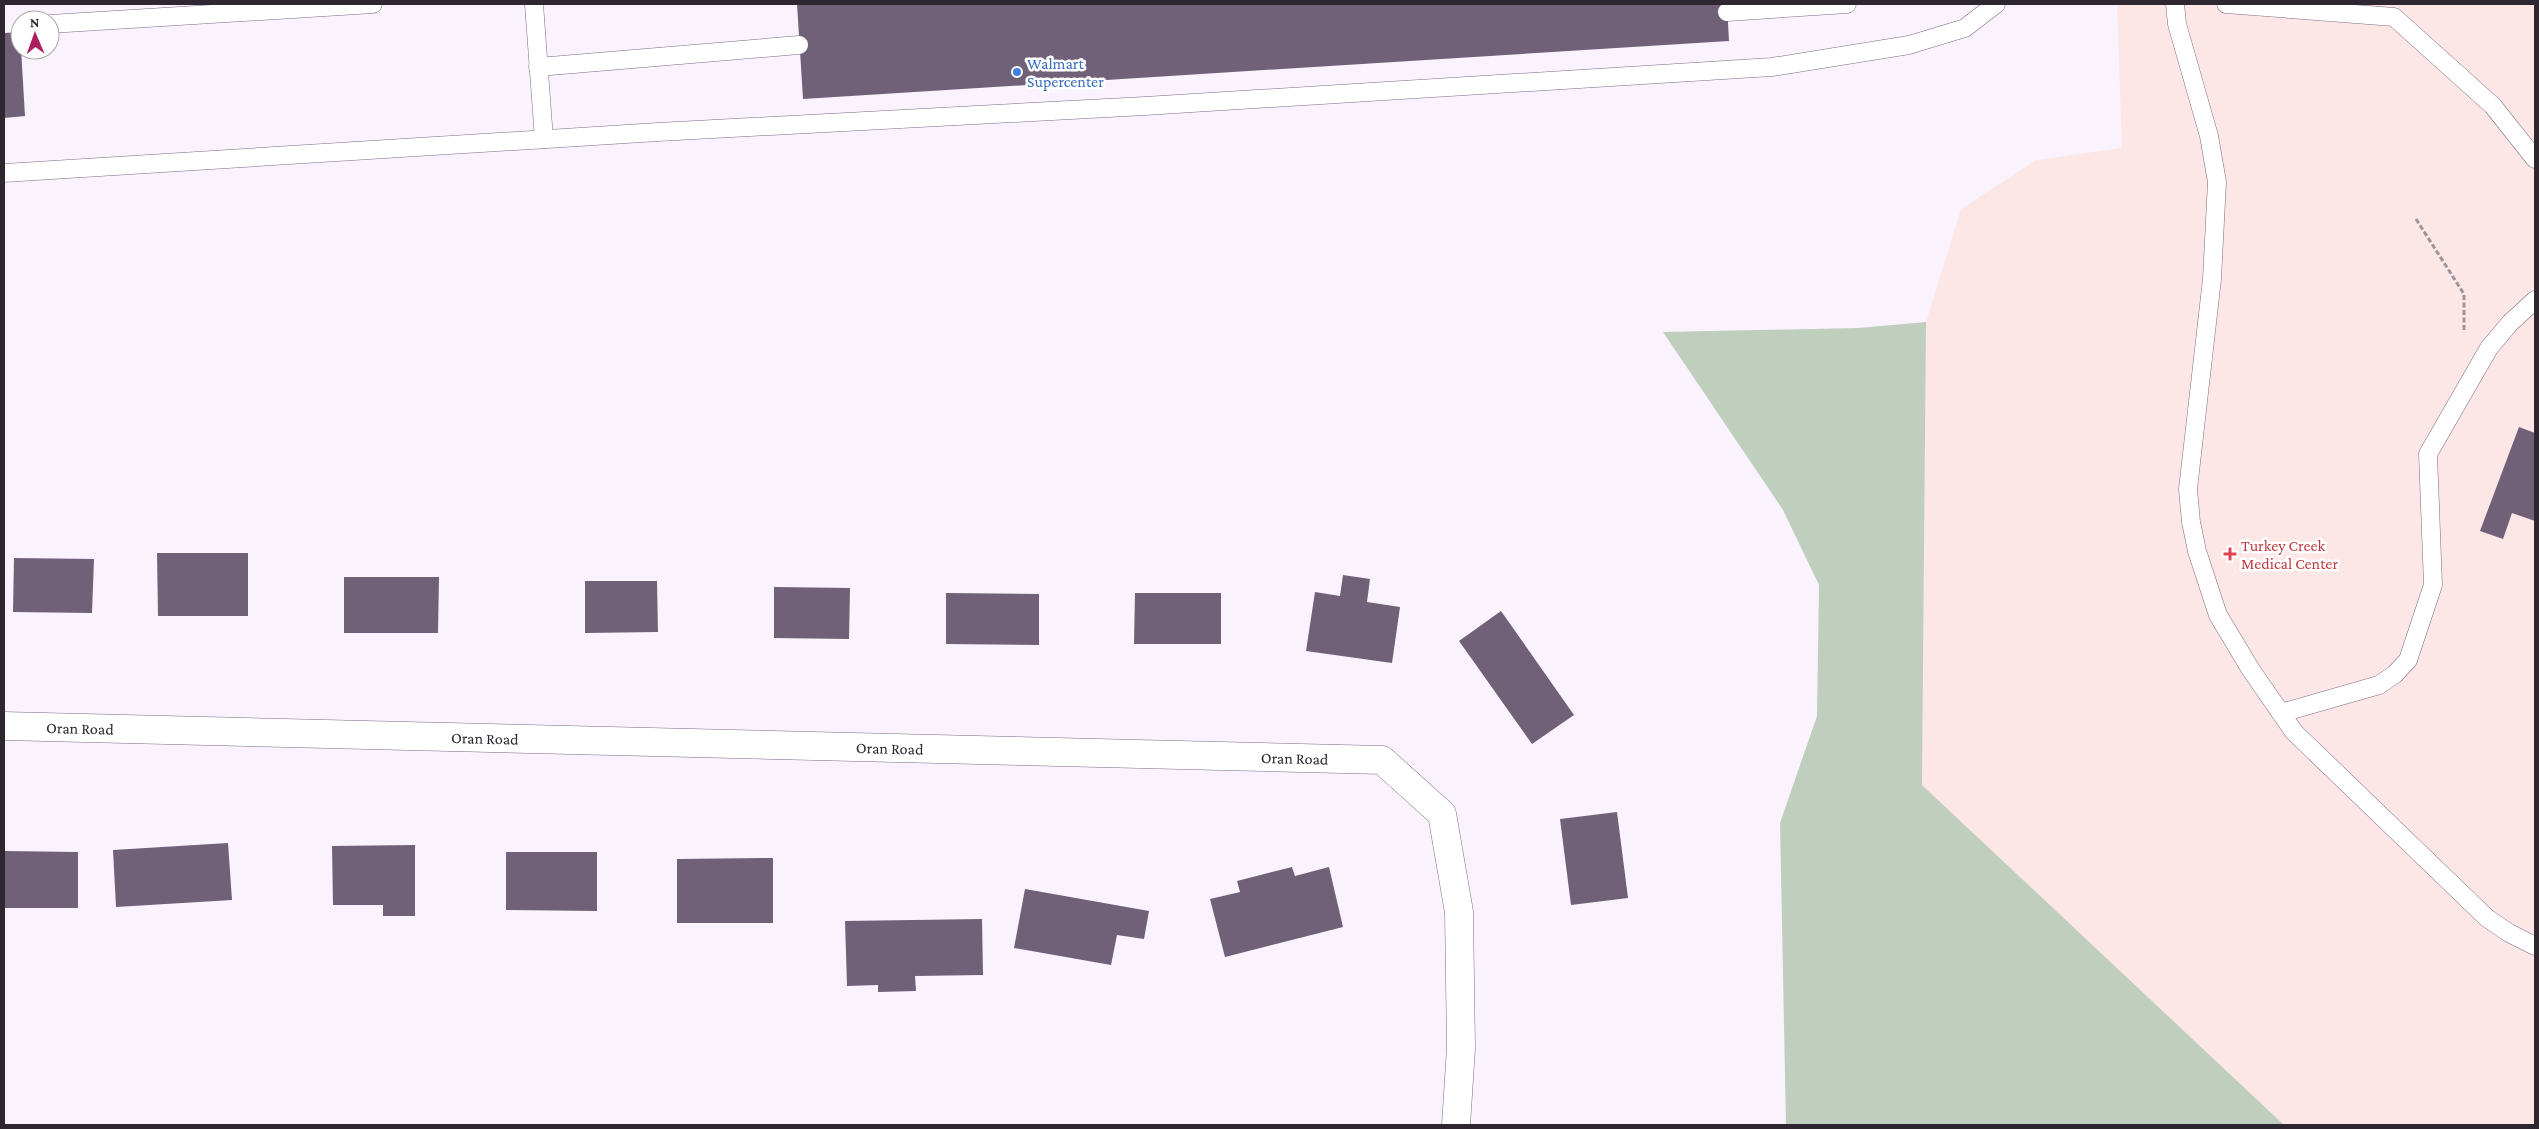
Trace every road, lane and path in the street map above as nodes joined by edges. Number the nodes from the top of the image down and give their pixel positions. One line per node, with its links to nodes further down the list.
1 (373, 4): 8 (lane)
2 (534, 4): 10 (lane)
3 (1847, 4): 7 (lane)
4 (1996, 4): 11 (lane)
5 (2175, 4): 17 (lane)
6 (2226, 4): 12 (lane)
7 (1727, 12)
8 (60, 23)
9 (800, 45): 10 (lane)
10 (538, 67): 11 (lane)
11 (544, 139): 13 (lane)
12 (2535, 159)
13 (4, 173)
14 (2416, 219): 16 (path)
15 (2533, 305): 17 (lane)
16 (2464, 330)
17 (2281, 713): 19 (lane)
18 (4, 726): 20 (street, Oran Road)
19 (2535, 946)
20 (1456, 1125)

